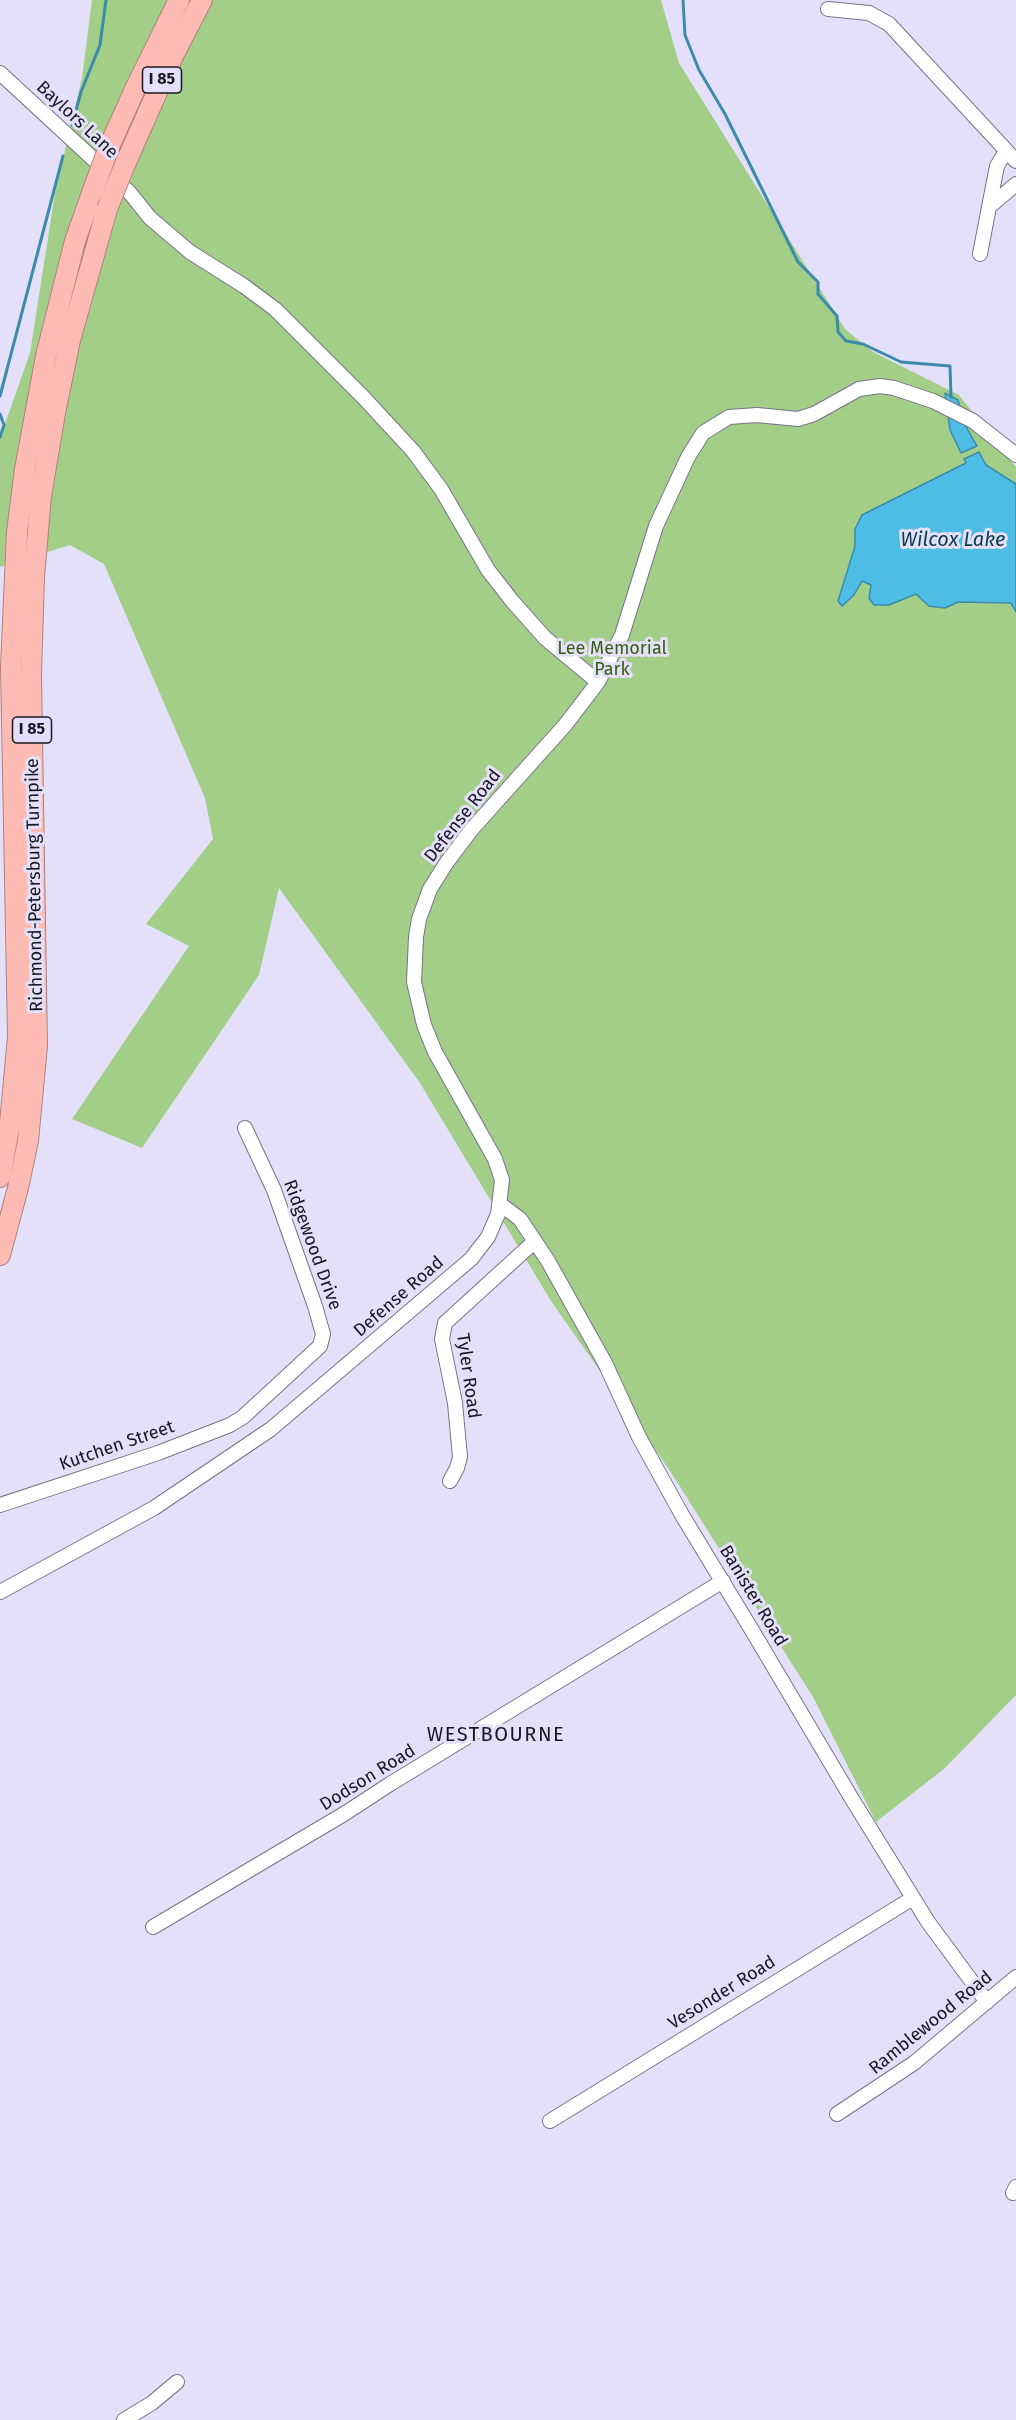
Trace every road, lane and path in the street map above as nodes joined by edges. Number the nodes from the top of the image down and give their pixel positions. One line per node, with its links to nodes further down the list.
1 (178, 0): 13 (highway, Richmond-Petersburg Turnpike / I 85, bridge)
2 (202, 0): 16 (highway, Richmond-Petersburg Turnpike / I 85, bridge)
3 (828, 9): 5 (street)
4 (0, 73): 11 (street, Baylors Lane)
5 (1006, 151): 6 (street); 8 (street)
6 (1016, 161)
7 (1016, 184): 8 (street)
8 (989, 207): 9 (street)
9 (980, 254)
10 (1016, 455): 11 (street, Defense Road)
11 (598, 682): 14 (street, Defense Road)
12 (245, 1128): 17 (street, Ridgewood Drive)
13 (0, 1177)
14 (500, 1204): 15 (street, Banister Road); 18 (street, Defense Road)
15 (535, 1241): 19 (street, Tyler Road); 21 (street, Banister Road)
16 (0, 1255)
17 (243, 1417): 18 (street); 20 (street, Kutchen Street)
18 (258, 1438): 22 (street, Defense Road)
19 (450, 1481)
20 (0, 1504)
21 (723, 1581): 23 (street, Banister Road); 24 (street, Dodson Road)
22 (0, 1592)
23 (913, 1898): 26 (street, Banister Road); 28 (street, Vesonder Road)
24 (153, 1927)
25 (1016, 1977): 26 (street, Ramblewood Road)
26 (987, 2002): 27 (street, Ramblewood Road)
27 (837, 2114)
28 (550, 2121)
29 (177, 2382): 30 (street)
30 (124, 2420)

